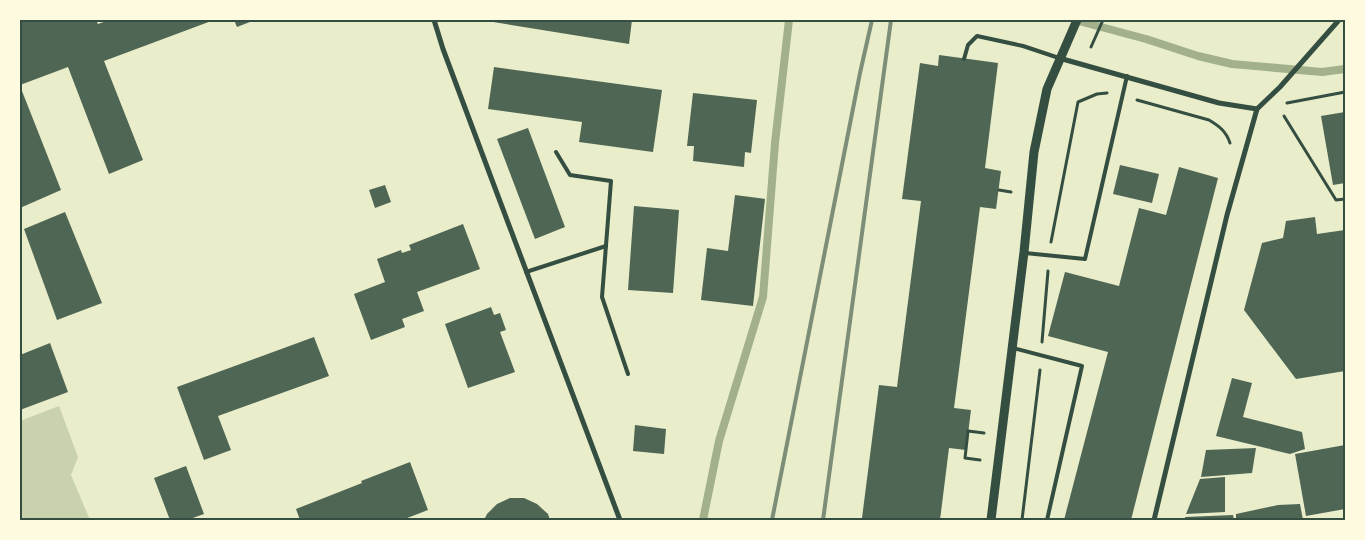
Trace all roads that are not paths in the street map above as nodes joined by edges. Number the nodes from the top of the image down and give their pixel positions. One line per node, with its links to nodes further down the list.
1 (434, 20): 11 (street)
2 (1077, 20): 4 (street)
3 (1339, 20): 7 (street)
4 (1060, 58): 5 (lane); 6 (street); 10 (street)
5 (964, 59)
6 (1127, 76): 7 (street); 10 (lane)
7 (1257, 109): 14 (street)
8 (556, 152): 9 (lane)
9 (606, 246): 11 (lane); 13 (lane)
10 (1024, 252): 12 (street)
11 (526, 272): 15 (street)
12 (1012, 348): 16 (street); 17 (lane)
13 (628, 374)
14 (1155, 518)
15 (620, 520)
16 (991, 520)
17 (1047, 520)

